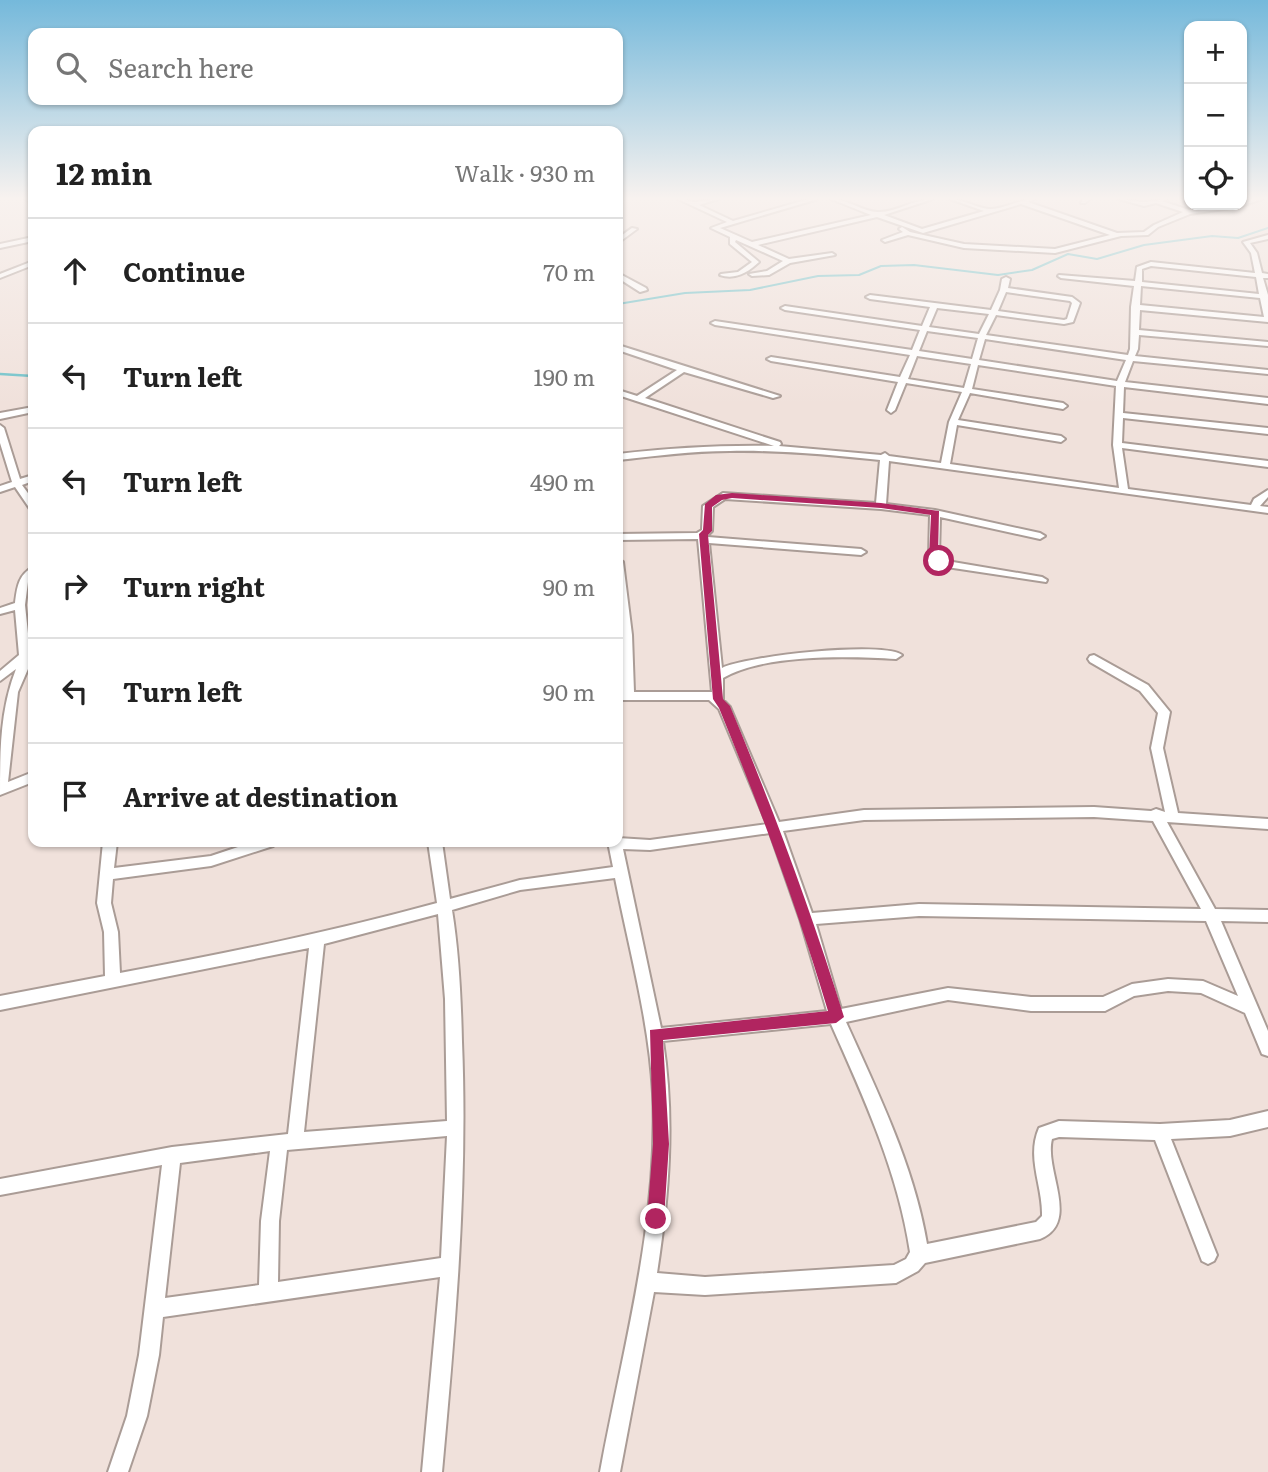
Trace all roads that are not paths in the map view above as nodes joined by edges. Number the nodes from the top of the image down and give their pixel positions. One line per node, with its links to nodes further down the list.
1 (21, 268): 8 (street)
2 (749, 268): 7 (street)
3 (776, 268): 6 (street)
4 (1140, 268): 13 (street)
5 (1185, 268): 10 (street)
6 (752, 274)
7 (723, 275)
8 (0, 276)
9 (1061, 276): 13 (street)
10 (1264, 276): 17 (street)
11 (623, 278): 14 (street)
12 (1006, 279): 15 (street)
13 (1138, 284): 17 (street); 20 (street)
14 (643, 290)
15 (1004, 290): 21 (street); 21 (street)
16 (870, 297): 18 (street)
17 (1265, 297): 22 (street)
18 (934, 304): 21 (street); 24 (street)
19 (785, 307): 24 (street)
20 (1135, 307): 22 (street); 25 (street)
21 (991, 313): 26 (street)
22 (1268, 319)
23 (715, 323): 29 (street)
24 (923, 328): 26 (street); 29 (street)
25 (1136, 331): 27 (street); 30 (street)
26 (982, 336): 30 (street); 32 (street)
27 (1268, 344)
28 (623, 349): 33 (street)
29 (912, 354): 32 (street); 35 (street)
30 (1130, 358): 34 (street); 36 (street)
31 (771, 359): 35 (street)
32 (973, 363): 36 (street); 37 (street)
33 (683, 369): 39 (street); 40 (street)
34 (1268, 372)
35 (901, 381): 37 (street); 43 (street)
36 (1120, 384): 41 (street); 45 (street)
37 (967, 391): 42 (street); 47 (street)
38 (623, 393): 40 (street)
39 (776, 396)
40 (639, 398): 52 (street)
41 (1268, 401)
42 (1063, 406)
43 (891, 410)
44 (28, 411): 46 (street)
45 (1120, 415): 49 (street); 51 (street)
46 (0, 416)
47 (953, 422): 50 (street); 56 (street)
48 (0, 428): 58 (street)
49 (1268, 431)
50 (1061, 439)
51 (1116, 444): 55 (street); 60 (street)
52 (790, 448): 53 (street); 54 (street)
53 (623, 456)
54 (885, 456): 56 (street); 63 (street)
55 (1268, 464)
56 (945, 465): 60 (street)
57 (28, 480): 58 (street)
58 (17, 484): 59 (street); 62 (street)
59 (0, 489)
60 (1125, 491): 64 (street)
61 (1268, 493): 64 (street)
62 (28, 500)
63 (881, 506): 66 (street); 69 (street)
64 (1254, 508): 65 (street)
65 (1268, 510)
66 (935, 513): 67 (street); 72 (street)
67 (1040, 536)
68 (623, 537): 69 (street)
69 (704, 537): 70 (street); 79 (street)
70 (860, 552)
71 (28, 576): 73 (street)
72 (1042, 580)
73 (20, 605): 75 (street); 76 (street)
74 (623, 608): 81 (street)
75 (0, 611)
76 (28, 654): 80 (street); 84 (street)
77 (895, 655): 79 (street)
78 (1094, 659): 85 (street)
79 (717, 676): 82 (street)
80 (0, 677)
81 (623, 696): 82 (street)
82 (718, 699): 87 (street)
83 (28, 779): 84 (street)
84 (1, 790)
85 (1164, 815): 86 (street); 87 (street); 96 (street)
86 (1268, 824)
87 (775, 827): 88 (street); 98 (street)
88 (623, 843)
89 (110, 847): 94 (street)
90 (435, 847): 95 (street)
91 (616, 847): 93 (street)
92 (232, 848): 94 (street)
93 (619, 872): 95 (street); 104 (street)
94 (110, 874): 100 (street)
95 (446, 906): 99 (street); 107 (street)
96 (1211, 915): 97 (street); 98 (street); 102 (street)
97 (1268, 916)
98 (807, 919): 103 (street)
99 (317, 940): 100 (street); 109 (street)
100 (113, 980): 101 (street)
101 (0, 1003)
102 (1251, 1009): 103 (street); 105 (street)
103 (836, 1017): 104 (street); 112 (street)
104 (655, 1035): 115 (street)
105 (1268, 1049)
106 (1268, 1119): 108 (street)
107 (455, 1128): 109 (street); 114 (street)
108 (1160, 1132): 112 (street); 113 (street)
109 (287, 1143): 110 (street); 116 (street)
110 (172, 1155): 111 (street); 117 (street)
111 (0, 1187)
112 (920, 1255): 115 (street)
113 (1208, 1255)
114 (450, 1266): 116 (street); 119 (street)
115 (647, 1282): 120 (street)
116 (268, 1293): 117 (street)
117 (155, 1309): 118 (street)
118 (118, 1472)
119 (432, 1472)
120 (610, 1472)

